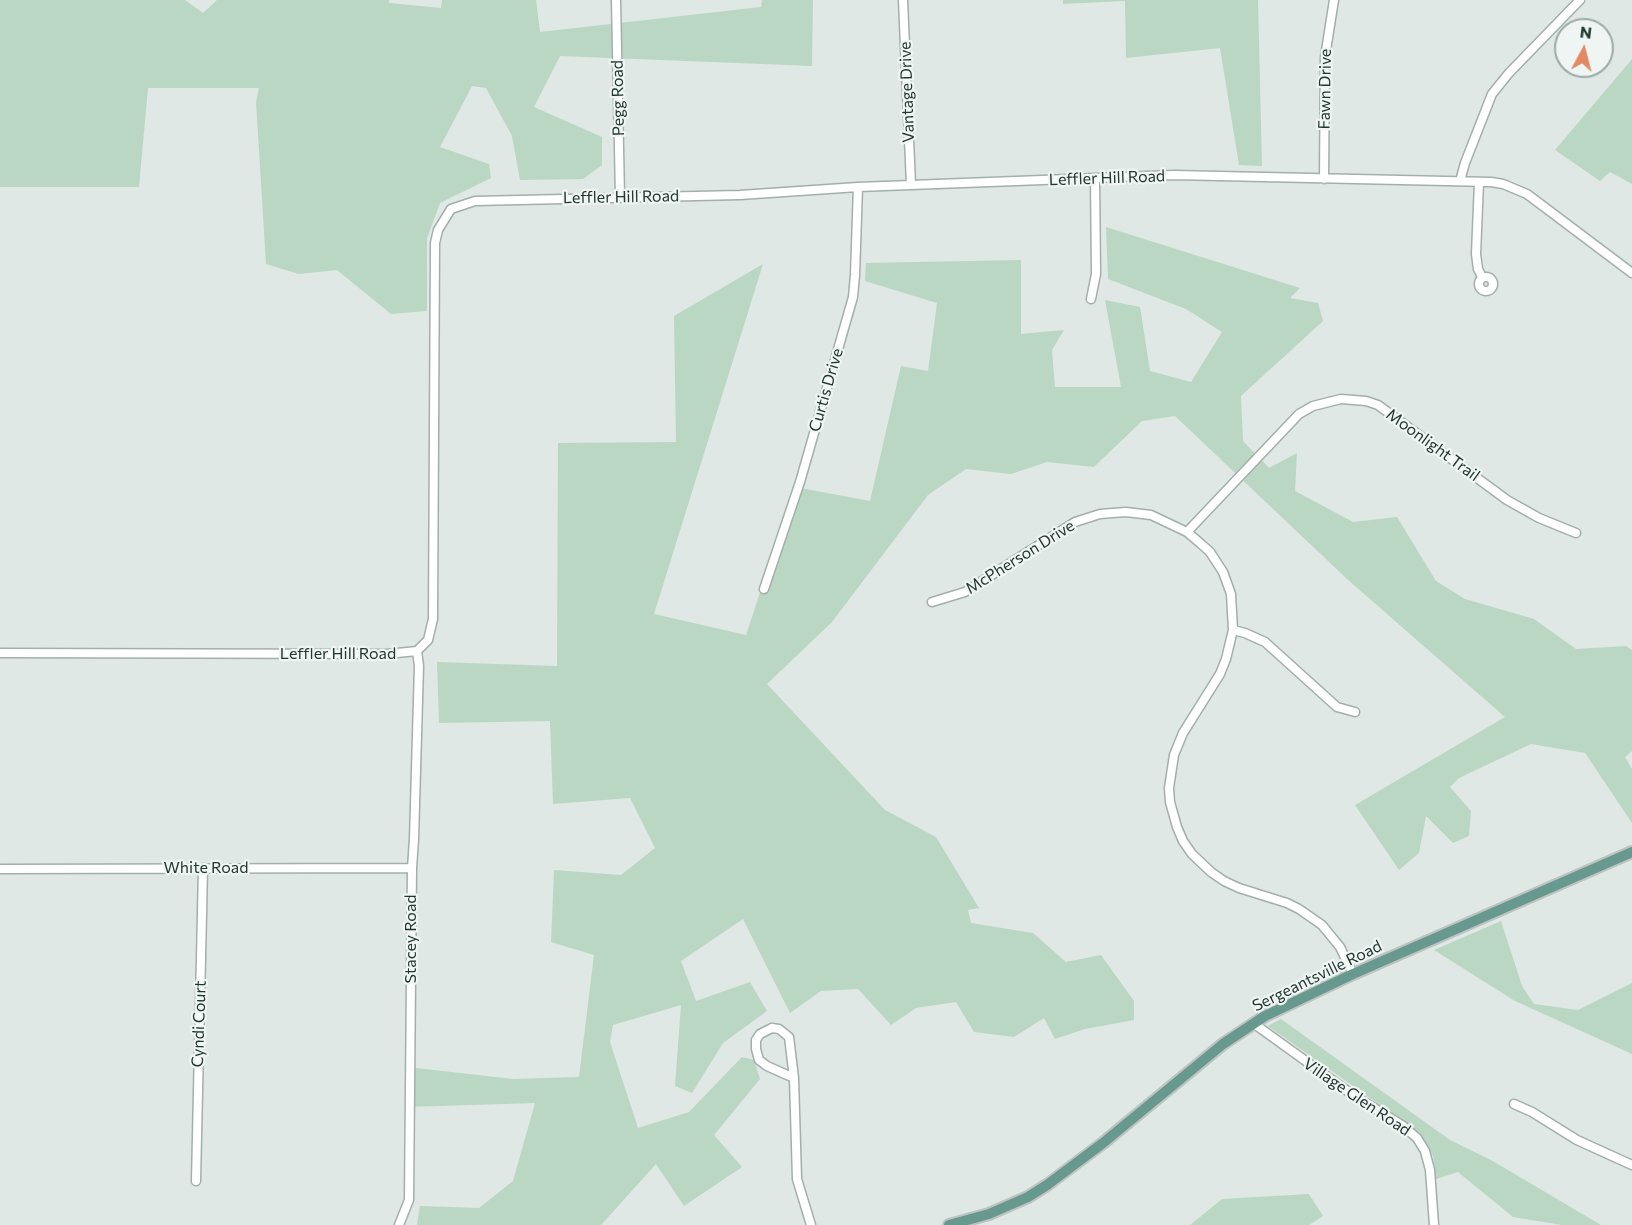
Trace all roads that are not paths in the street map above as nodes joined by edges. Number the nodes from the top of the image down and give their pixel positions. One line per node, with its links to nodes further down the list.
1 (616, 0): 11 (street, Pegg Road)
2 (903, 0): 9 (street, Vantage Drive)
3 (1334, 0): 6 (street, Fawn Drive)
4 (1580, 0): 7 (street)
5 (1095, 178): 6 (street, Leffler Hill Road); 9 (street, Leffler Hill Road); 14 (street)
6 (1324, 180): 7 (street, Leffler Hill Road)
7 (1460, 181): 8 (street, Leffler Hill Road)
8 (1479, 182): 12 (street, Leffler Hill Road); 13 (street)
9 (911, 185): 10 (street, Leffler Hill Road)
10 (858, 187): 11 (street, Leffler Hill Road); 17 (street, Curtis Drive)
11 (620, 197): 20 (street, Leffler Hill Road)
12 (1632, 273)
13 (1482, 277)
14 (1091, 299)
15 (1187, 532): 16 (street, Moonlight Trail); 18 (street, McPherson Drive); 19 (street, McPherson Drive)
16 (1576, 533)
17 (764, 589)
18 (932, 602)
19 (1233, 630): 22 (street); 27 (street, McPherson Drive)
20 (417, 651): 21 (street, Leffler Hill Road); 26 (street, Stacey Road)
21 (0, 653)
22 (1355, 712)
23 (1632, 852): 27 (main road, Sergeantsville Road)
24 (0, 868): 25 (street, White Road)
25 (203, 868): 26 (street, White Road); 32 (street, Cyndi Court)
26 (412, 868): 33 (street, Stacey Road)
27 (1353, 974): 28 (main road, Sergeantsville Road)
28 (1253, 1023): 35 (main road, Sergeantsville Road); 36 (street, Village Glen Road)
29 (794, 1078): 29 (street); 34 (street)
30 (1514, 1104): 31 (street)
31 (1632, 1165)
32 (196, 1181)
33 (399, 1225)
34 (811, 1225)
35 (949, 1225)
36 (1434, 1225)

